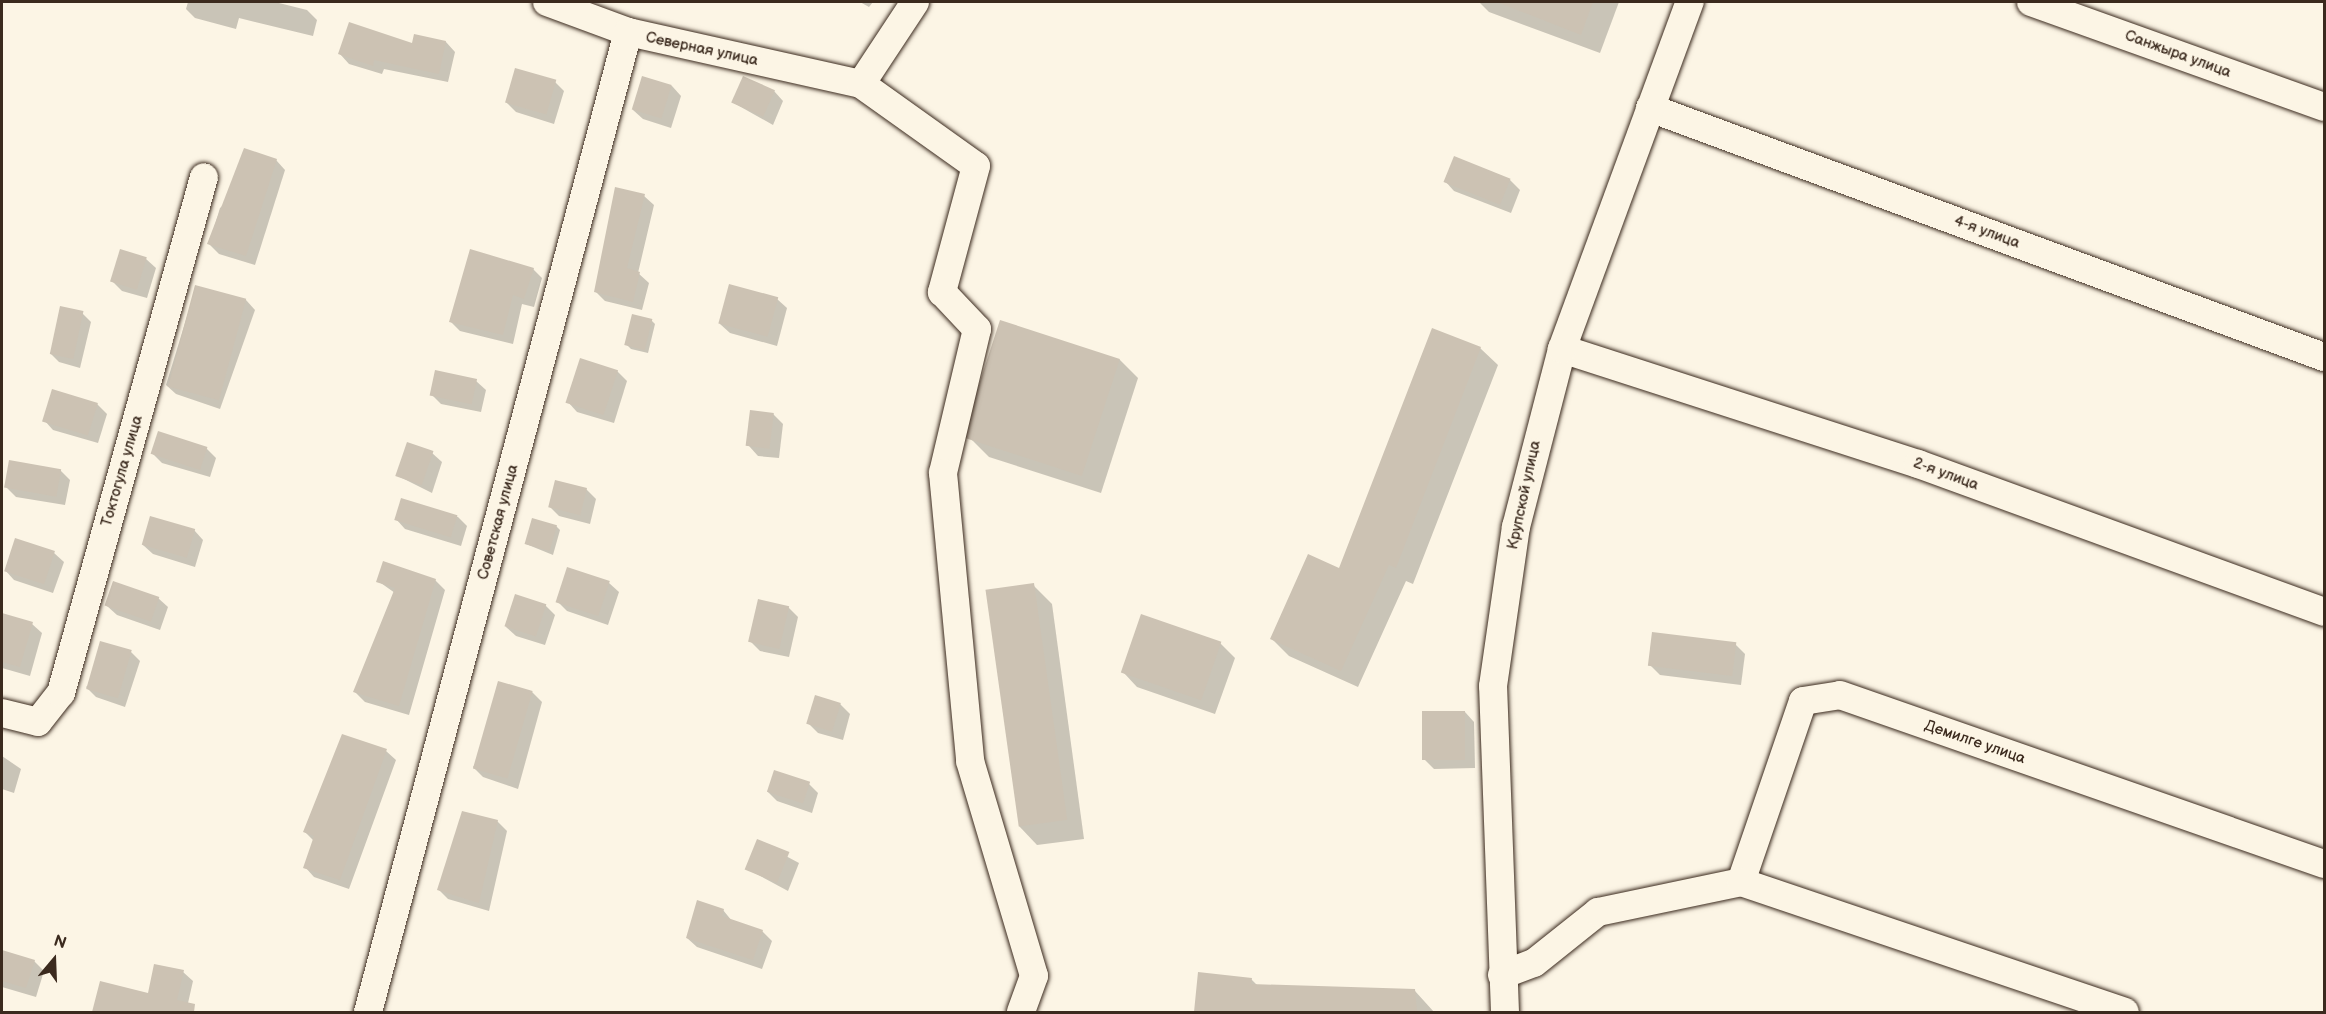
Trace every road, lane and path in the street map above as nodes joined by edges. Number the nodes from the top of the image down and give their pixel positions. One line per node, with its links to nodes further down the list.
1 (547, 2): 5 (street, Северная улица)
2 (915, 2): 6 (street)
3 (1690, 2): 8 (street, Крупской улица)
4 (2031, 2): 7 (street, Санжыра улица)
5 (628, 32): 6 (street, Северная улица); 17 (street, Советская улица)
6 (861, 84): 18 (street)
7 (2325, 107)
8 (1650, 108): 10 (street, Крупской улица); 11 (street, 4-я улица)
9 (204, 177): 13 (street, Токтогула улица)
10 (1562, 349): 12 (street, 2-я улица); 16 (street, Крупской улица)
11 (2325, 357)
12 (2325, 612)
13 (2, 713)
14 (2325, 864): 15 (street, Демилге улица)
15 (1741, 882): 16 (street); 20 (street)
16 (1502, 975): 19 (street, Крупской улица)
17 (368, 1012)
18 (1021, 1012)
19 (1505, 1012)
20 (2125, 1012)

